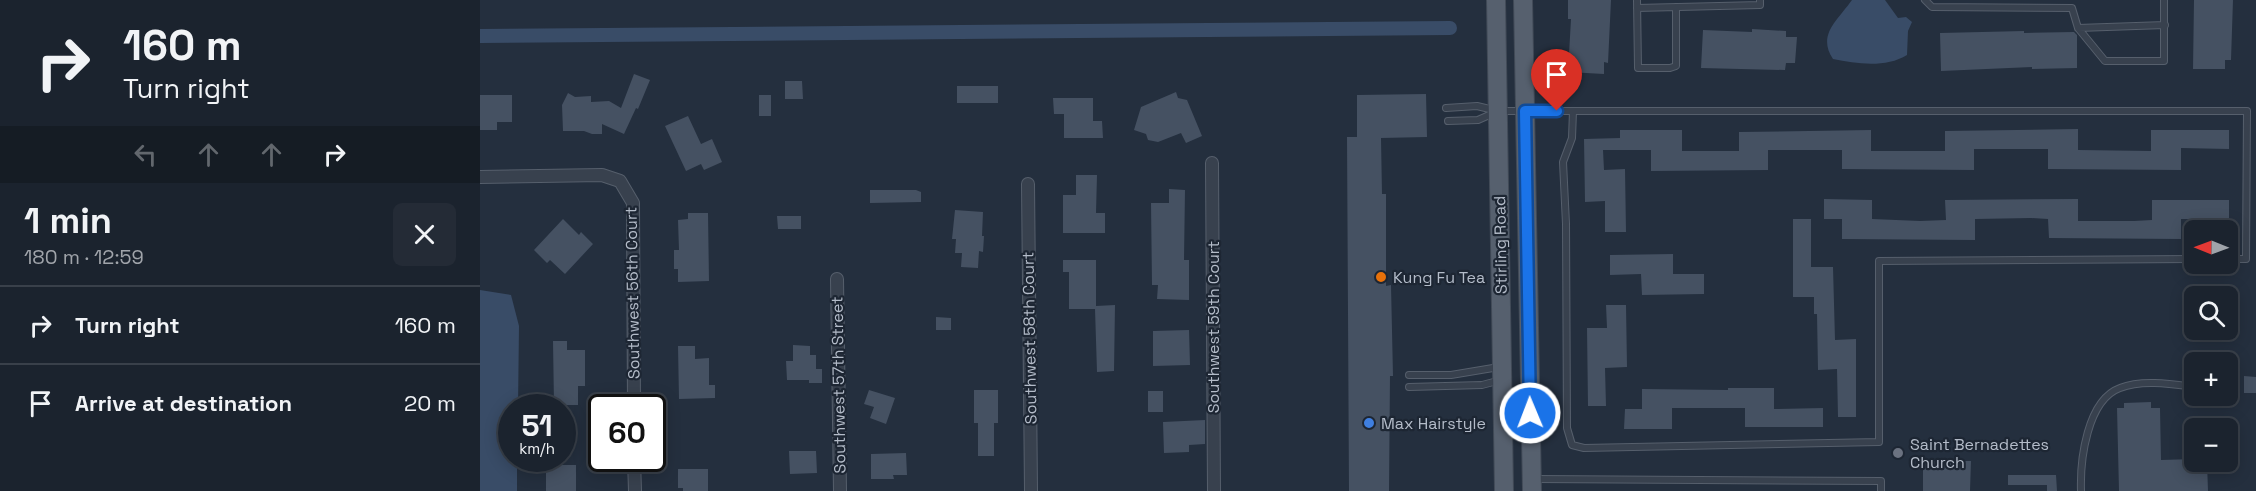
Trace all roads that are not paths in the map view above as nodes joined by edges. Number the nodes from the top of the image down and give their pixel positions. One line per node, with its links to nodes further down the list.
1 (1496, 0): 14 (main road, Stirling Road)
2 (1523, 0): 15 (main road, Stirling Road)
3 (1637, 0): 9 (lane)
4 (1760, 0): 8 (lane)
5 (1925, 0): 10 (lane)
6 (2068, 0): 10 (lane)
7 (2164, 0): 11 (lane)
8 (1676, 7): 9 (lane); 9 (lane)
9 (1637, 8)
10 (2072, 8): 12 (lane)
11 (2165, 25): 12 (lane); 12 (lane)
12 (2078, 28)
13 (1446, 108): 14 (lane)
14 (1498, 111): 15 (lane); 17 (lane); 24 (main road, Stirling Road)
15 (1525, 111): 16 (lane); 31 (main road, Stirling Road)
16 (1573, 111): 21 (lane); 22 (lane)
17 (1448, 121)
18 (1212, 164): 35 (street, Southwest 59th Court)
19 (480, 177): 28 (street, Southwest 56th Court)
20 (1028, 184): 34 (street, Southwest 58th Court)
21 (2184, 259)
22 (2238, 259)
23 (837, 279): 33 (street, Southwest 57th Street)
24 (1503, 373): 25 (lane); 27 (lane); 30 (main road, Stirling Road)
25 (1409, 375)
26 (2184, 386): 37 (lane)
27 (1409, 387)
28 (634, 394)
29 (634, 472): 32 (street)
30 (1504, 485): 31 (main road)
31 (1532, 485): 36 (lane)
32 (635, 491)
33 (840, 491)
34 (1031, 491)
35 (1214, 491)
36 (1881, 491)
37 (2080, 491)

